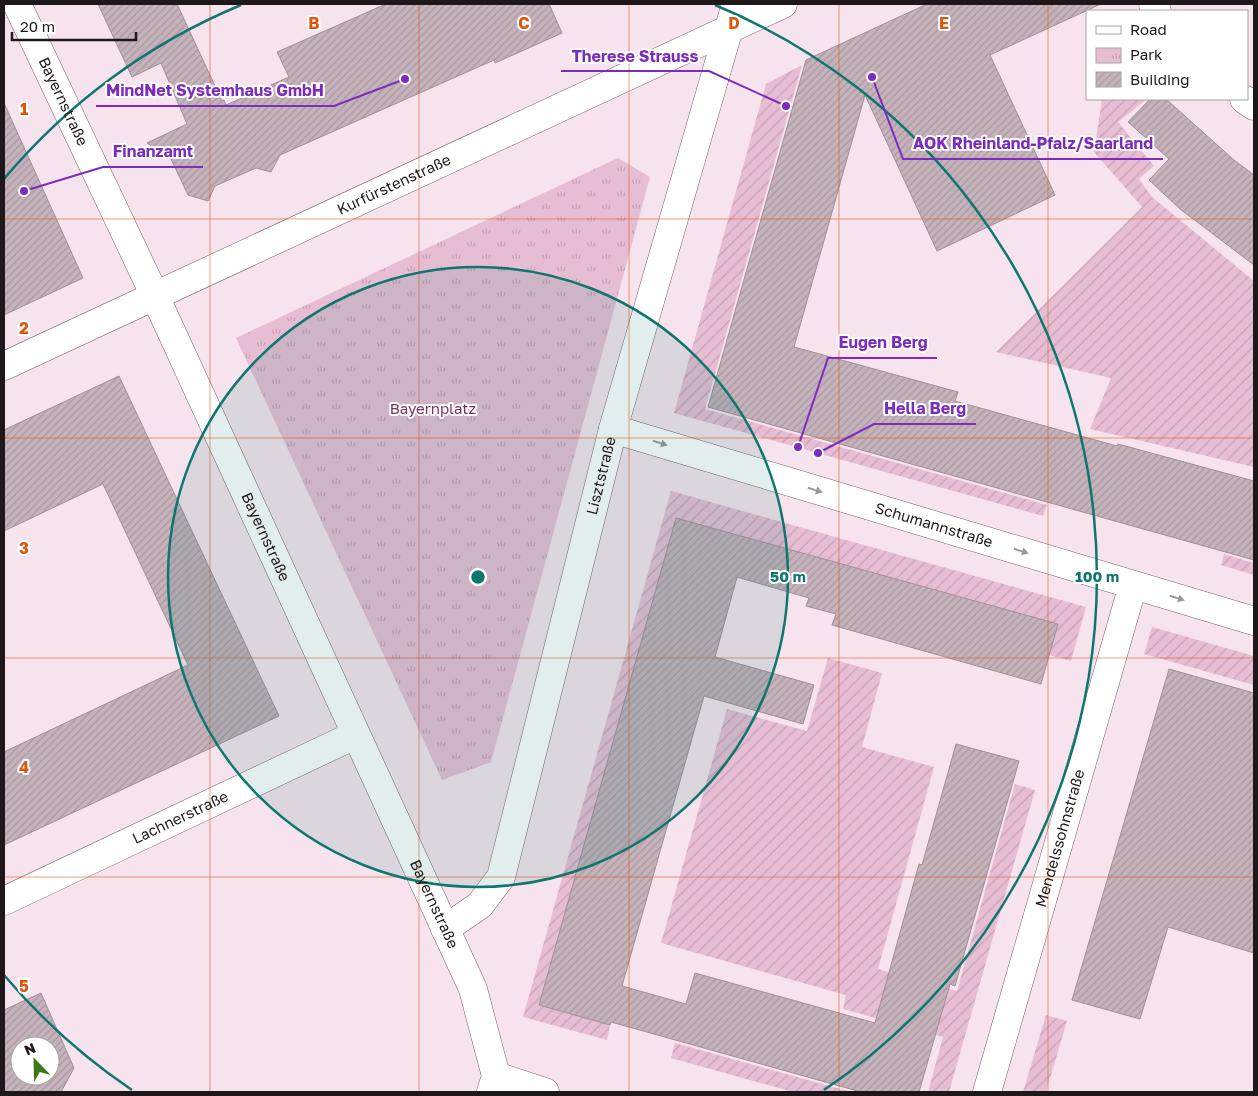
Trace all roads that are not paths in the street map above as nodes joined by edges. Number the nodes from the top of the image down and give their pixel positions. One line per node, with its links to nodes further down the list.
1 (17, 4): 4 (street, Bayernstraße)
2 (783, 4): 3 (street, Kurfürstenstraße)
3 (732, 16): 4 (street, Kurfürstenstraße); 6 (street, Lisztstraße)
4 (155, 296): 5 (street, Kurfürstenstraße); 9 (street, Bayernstraße)
5 (4, 366)
6 (613, 429): 7 (street, Schumannstraße, one-way to 7); 11 (street, Lisztstraße)
7 (1133, 585): 8 (street, Schumannstraße, one-way to 8); 14 (street, Mendelssohnstraße)
8 (1254, 621)
9 (355, 734): 10 (street, Lachnerstraße); 11 (street, Bayernstraße)
10 (4, 901)
11 (445, 929): 12 (street, Bayernstraße)
12 (493, 1084): 13 (street)
13 (545, 1092)
14 (987, 1092)

